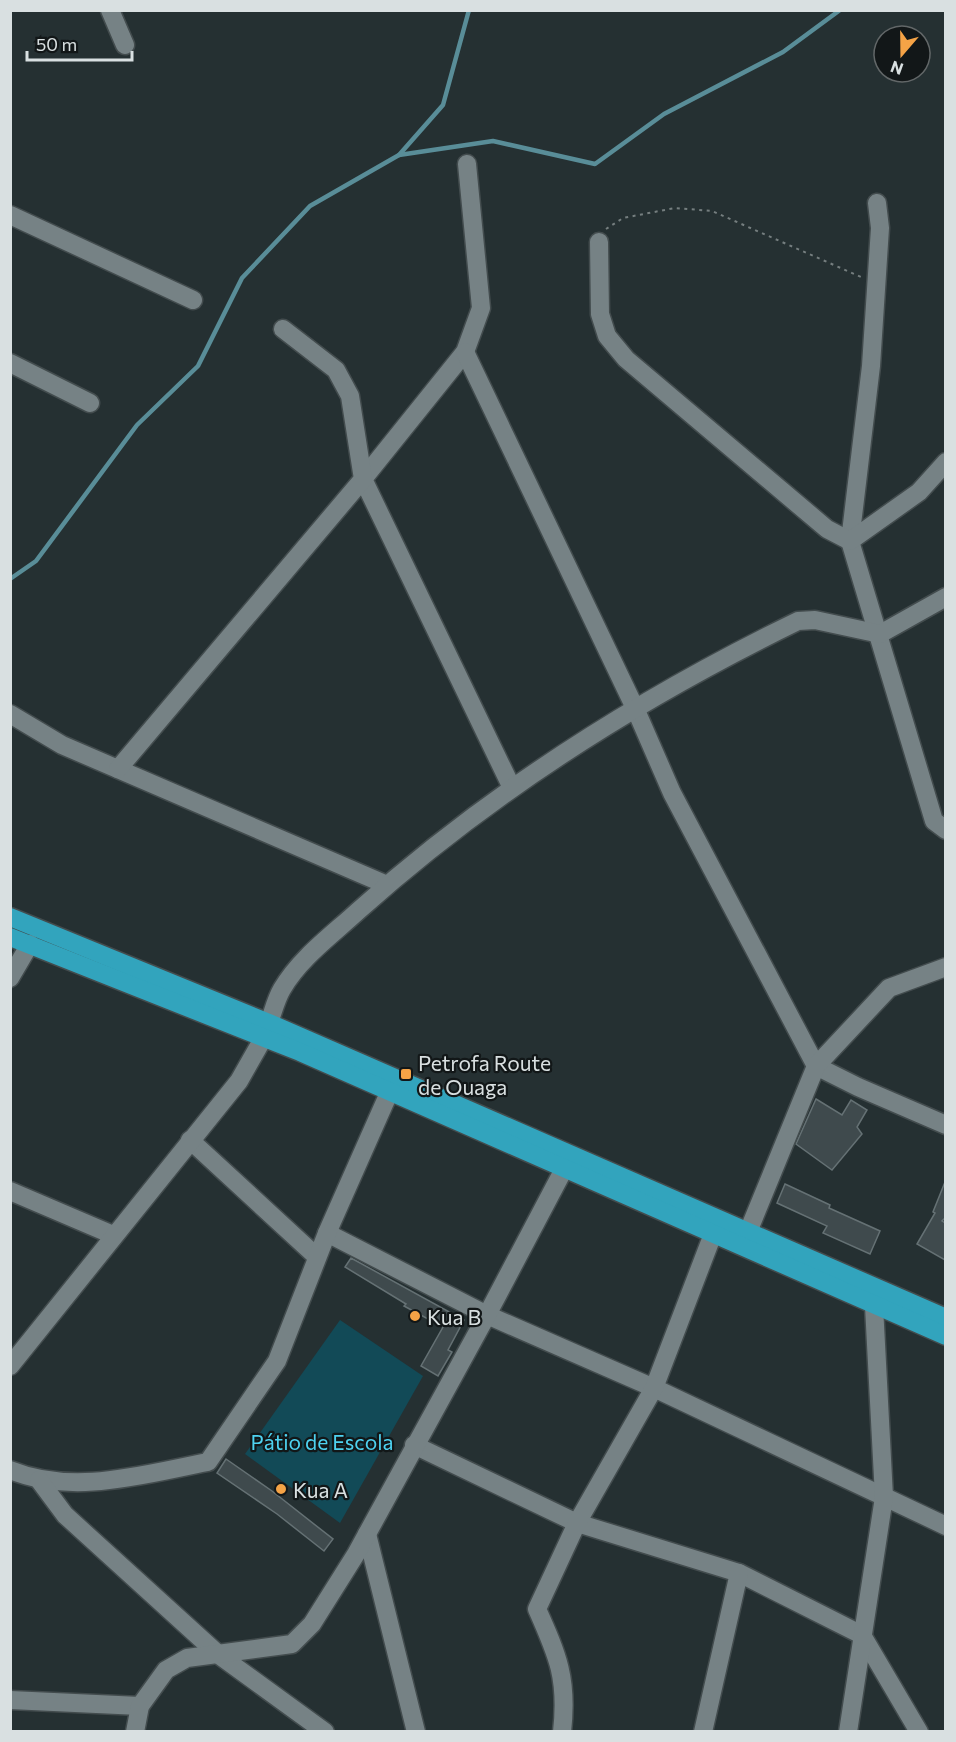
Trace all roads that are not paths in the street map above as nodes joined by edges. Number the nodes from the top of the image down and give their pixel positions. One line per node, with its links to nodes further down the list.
1 (110, 10): 2 (street)
2 (125, 45)
3 (467, 164): 9 (street)
4 (877, 203): 14 (street)
5 (10, 215): 7 (street)
6 (599, 242): 14 (street)
7 (193, 300)
8 (283, 329): 13 (street)
9 (465, 352): 13 (street); 17 (street)
10 (10, 363): 11 (street)
11 (90, 403)
12 (945, 462): 14 (street)
13 (363, 479): 19 (street); 20 (street)
14 (850, 541): 16 (street)
15 (945, 597): 16 (street)
16 (880, 634): 17 (street); 21 (street)
17 (635, 708): 20 (street); 29 (street)
18 (10, 714): 19 (street)
19 (118, 769): 22 (street)
20 (512, 788): 22 (street)
21 (945, 830)
22 (387, 885): 28 (street)
23 (10, 917): 28 (highway)
24 (10, 937): 25 (highway)
25 (30, 944): 27 (street); 28 (highway)
26 (945, 967): 29 (street)
27 (10, 978)
28 (266, 1030): 30 (highway); 33 (street)
29 (816, 1065): 32 (street); 36 (street)
30 (349, 1066): 31 (highway); 36 (highway)
31 (389, 1093): 34 (highway); 37 (street)
32 (945, 1125)
33 (190, 1140): 39 (street); 40 (street)
34 (564, 1169): 38 (highway); 42 (street)
35 (10, 1191): 39 (street)
36 (748, 1232): 41 (highway)
37 (327, 1233): 40 (street); 42 (street)
38 (713, 1234): 41 (highway); 46 (street)
39 (113, 1235): 45 (street)
40 (317, 1257): 49 (street)
41 (875, 1297): 43 (highway); 44 (highway); 50 (street)
42 (487, 1315): 46 (street); 47 (street)
43 (945, 1318)
44 (945, 1336)
45 (10, 1366)
46 (654, 1388): 50 (street); 51 (street)
47 (414, 1445): 51 (street); 53 (street)
48 (10, 1470): 49 (street)
49 (39, 1480): 56 (street)
50 (884, 1497): 52 (street); 55 (street)
51 (577, 1523): 54 (street); 62 (street)
52 (945, 1526)
53 (367, 1534): 56 (street); 61 (street)
54 (739, 1573): 55 (street); 63 (street)
55 (862, 1635): 64 (street); 65 (street)
56 (219, 1655): 58 (street); 60 (street)
57 (10, 1700): 58 (street)
58 (140, 1706): 59 (street)
59 (135, 1731)
60 (325, 1731)
61 (416, 1731)
62 (562, 1731)
63 (703, 1731)
64 (848, 1731)
65 (919, 1731)

